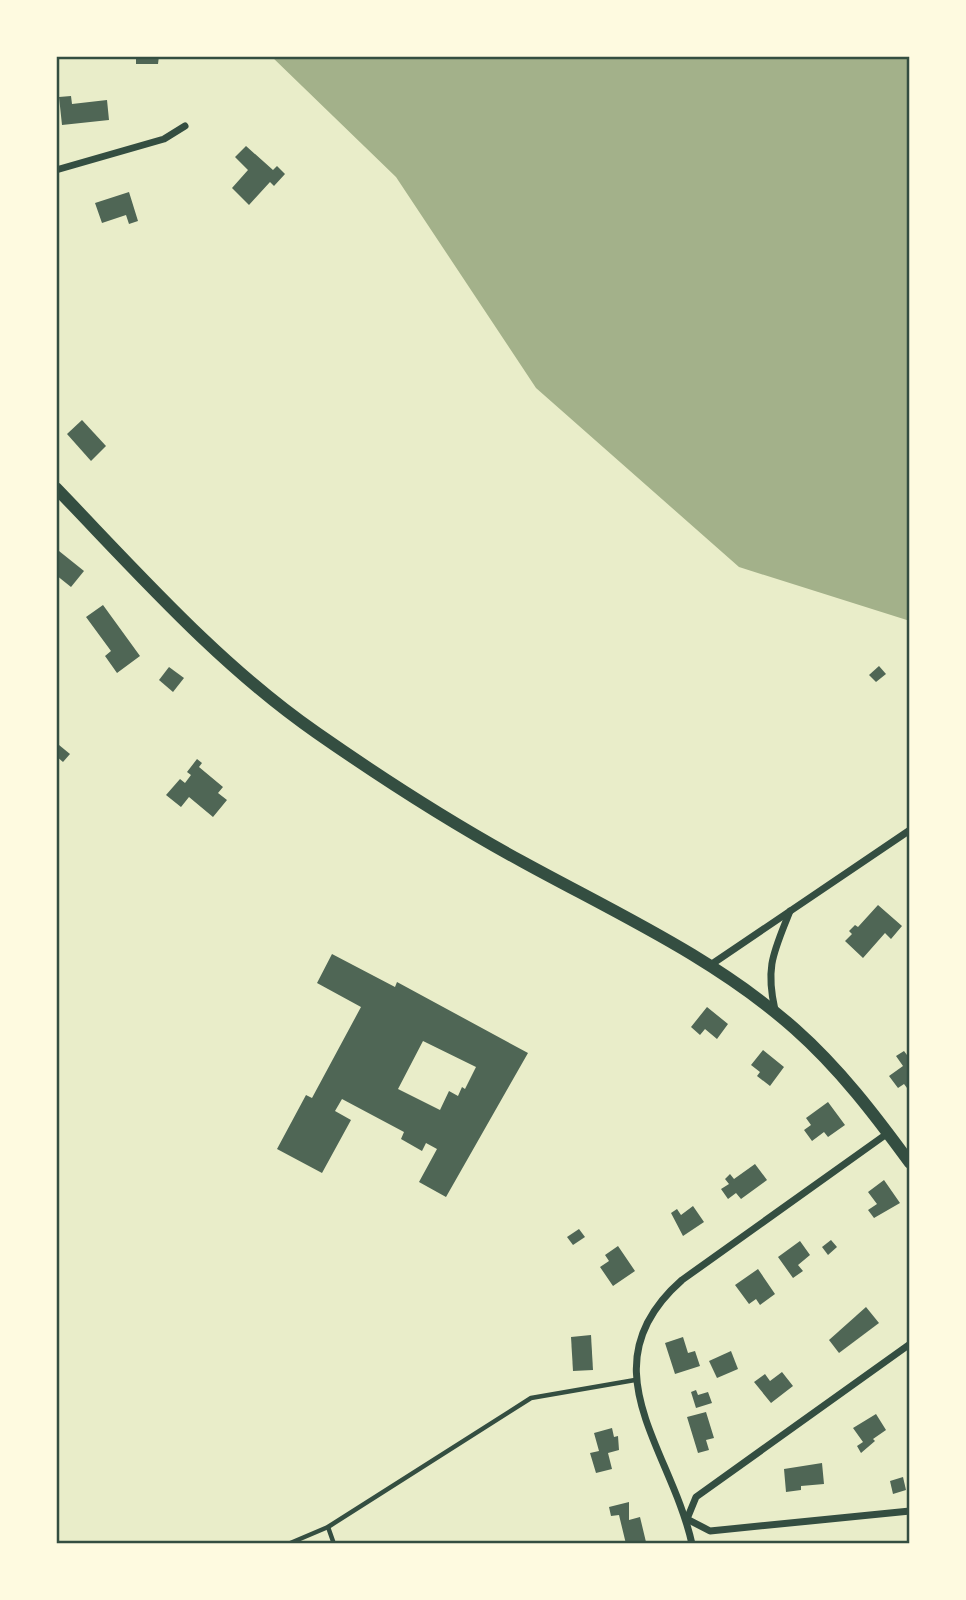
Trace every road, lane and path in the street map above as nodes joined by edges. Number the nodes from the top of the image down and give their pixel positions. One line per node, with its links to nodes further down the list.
1 (185, 125): 2 (street)
2 (56, 170)
3 (56, 488): 6 (main road)
4 (910, 830): 5 (street)
5 (790, 911): 6 (street); 7 (street)
6 (709, 966): 7 (main road)
7 (776, 1013): 8 (main road)
8 (888, 1133): 9 (main road); 11 (street)
9 (910, 1163)
10 (910, 1344): 13 (street)
11 (635, 1380): 13 (street); 14 (lane)
12 (910, 1511): 13 (street)
13 (687, 1519): 17 (street)
14 (328, 1527): 15 (lane); 16 (lane)
15 (288, 1544)
16 (334, 1544)
17 (692, 1544)

